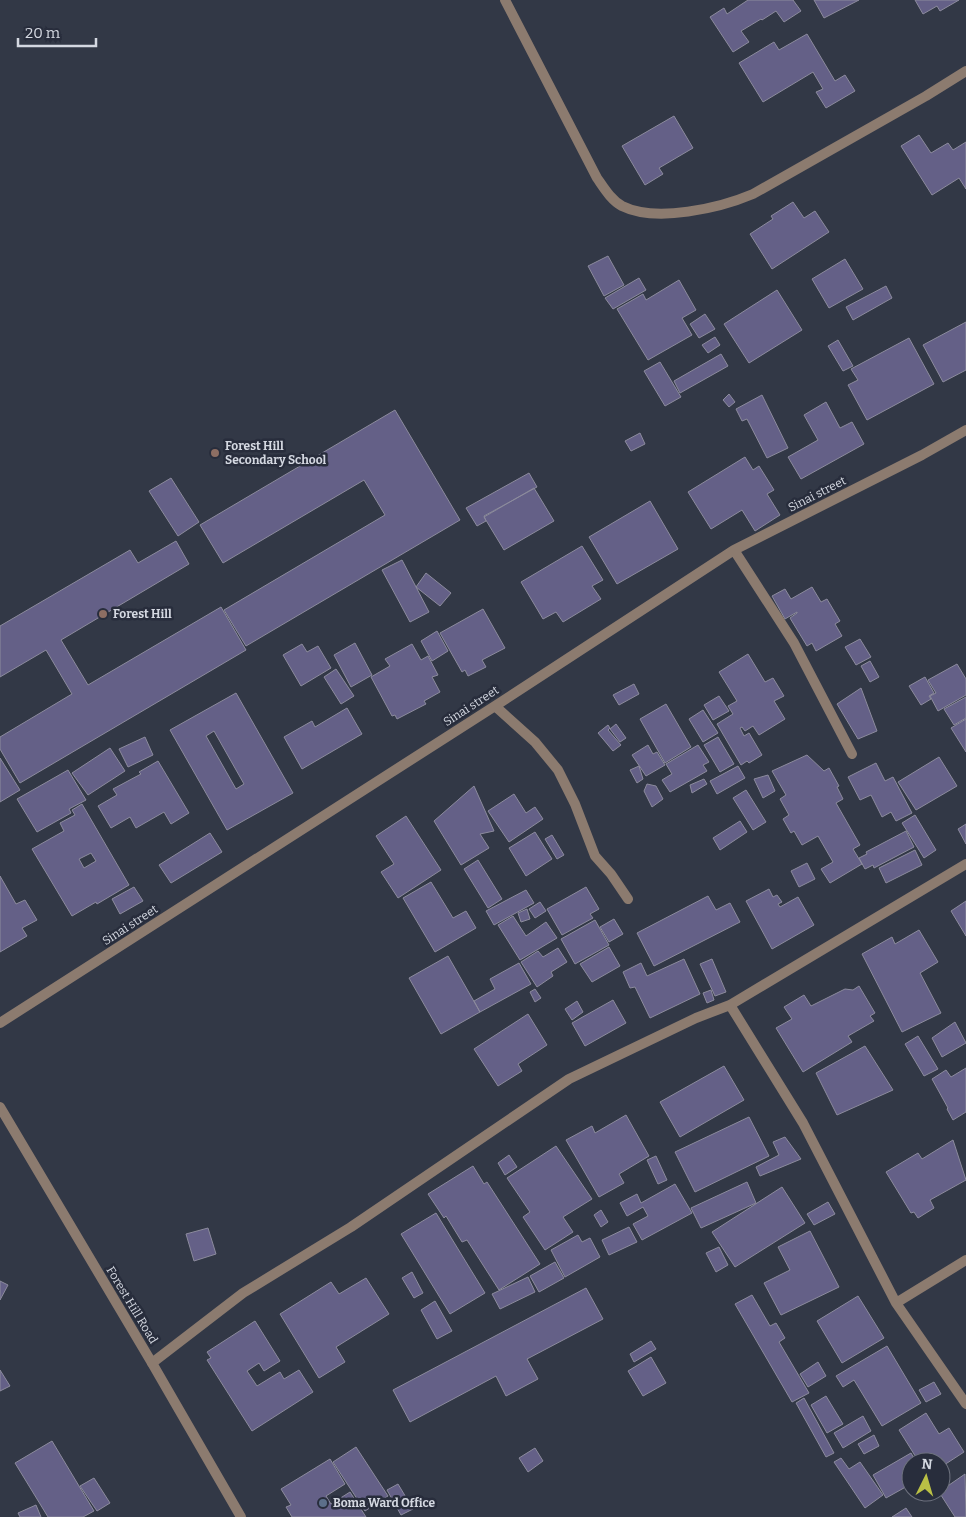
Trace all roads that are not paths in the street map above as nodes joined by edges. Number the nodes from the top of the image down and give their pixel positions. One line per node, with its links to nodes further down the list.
1 (505, 0): 2 (street)
2 (966, 71)
3 (966, 430): 4 (street, Sinai street)
4 (734, 550): 5 (street, Sinai street); 6 (street)
5 (495, 706): 8 (street); 10 (street, Sinai street)
6 (852, 754)
7 (966, 864): 9 (street)
8 (628, 899)
9 (730, 1005): 13 (street); 14 (street)
10 (0, 1023)
11 (0, 1107): 14 (street, Forest Hill Road)
12 (966, 1260): 13 (street)
13 (896, 1303): 15 (street)
14 (152, 1363): 16 (street, Forest Hill Road)
15 (966, 1404)
16 (241, 1517)

